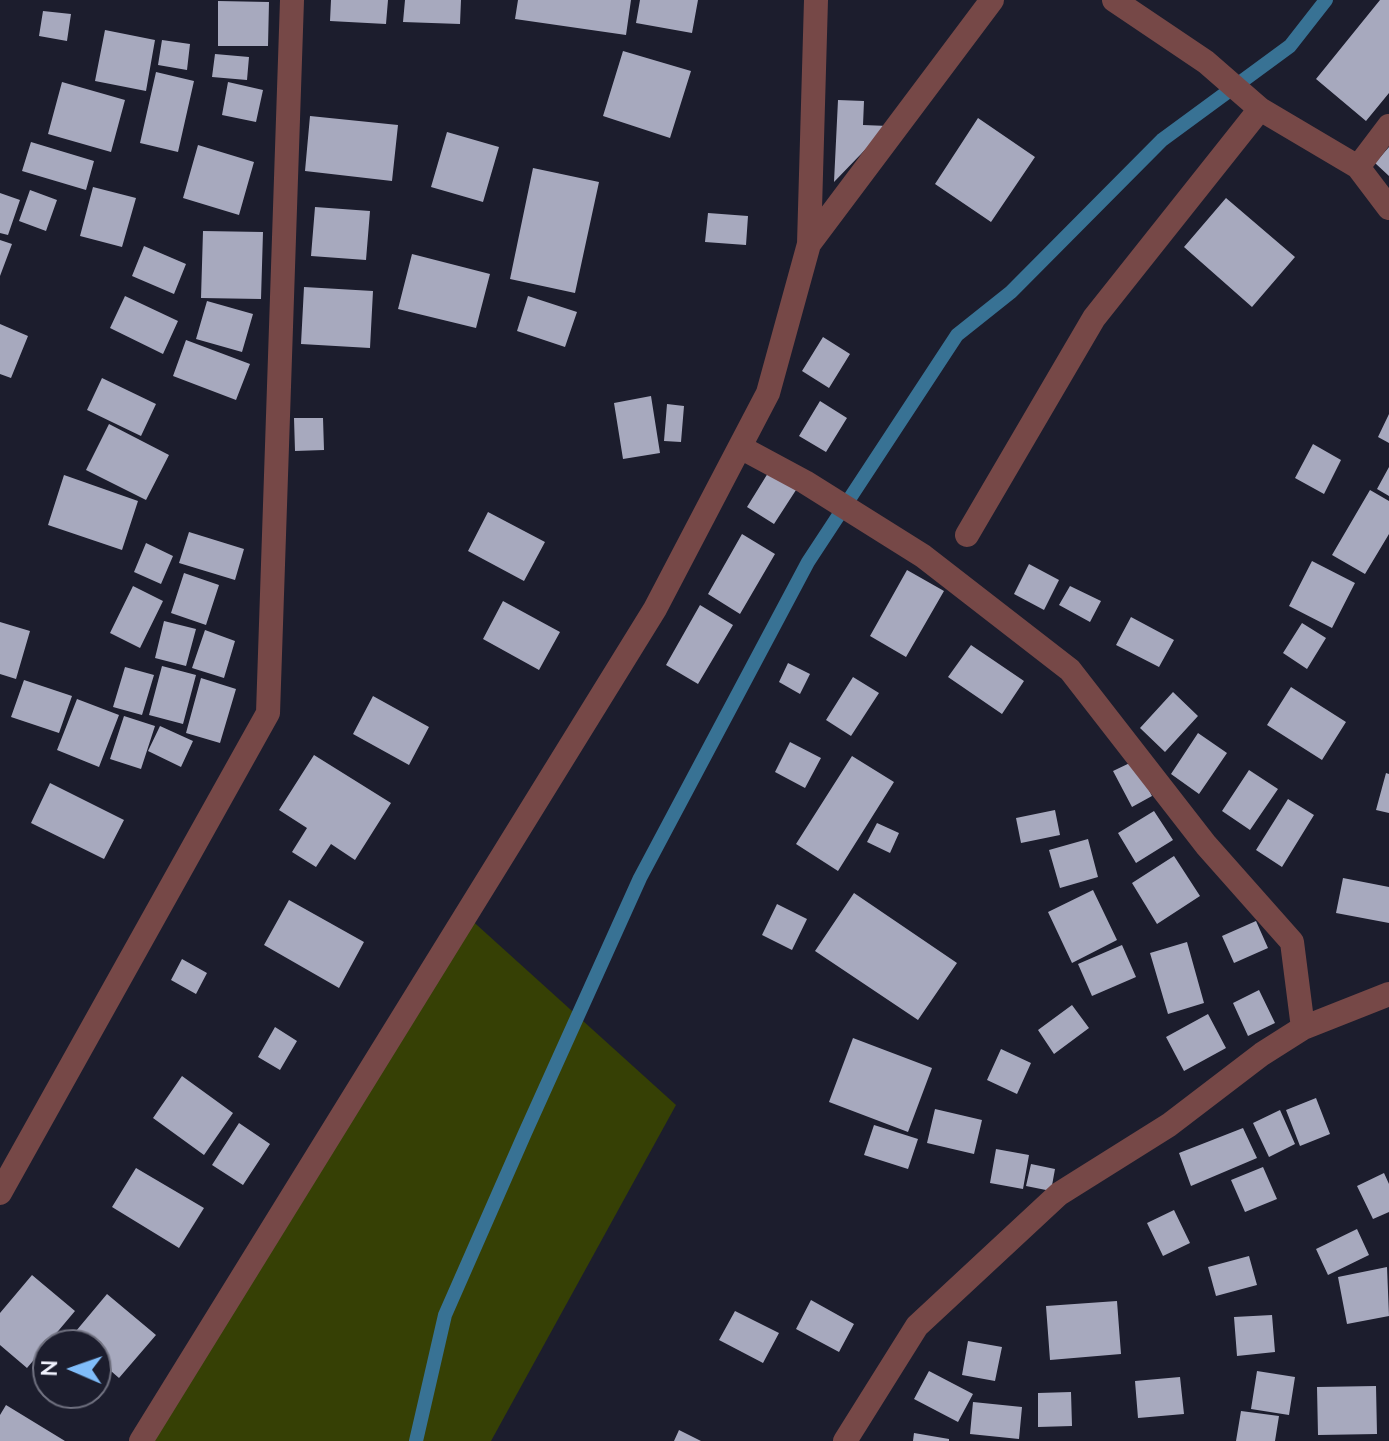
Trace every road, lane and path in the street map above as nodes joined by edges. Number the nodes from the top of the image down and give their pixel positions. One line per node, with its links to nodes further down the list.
1 (292, 0): 14 (street)
2 (816, 0): 9 (street)
3 (992, 0): 9 (street)
4 (1114, 0): 5 (street)
5 (1260, 109): 7 (street); 11 (street)
6 (1389, 126): 7 (street)
7 (1358, 167): 8 (street)
8 (1389, 208)
9 (809, 244): 10 (street)
10 (740, 447): 13 (street); 15 (street)
11 (967, 535)
12 (1389, 994): 13 (street)
13 (1303, 1028): 16 (street)
14 (0, 1193)
15 (141, 1441)
16 (845, 1441)

